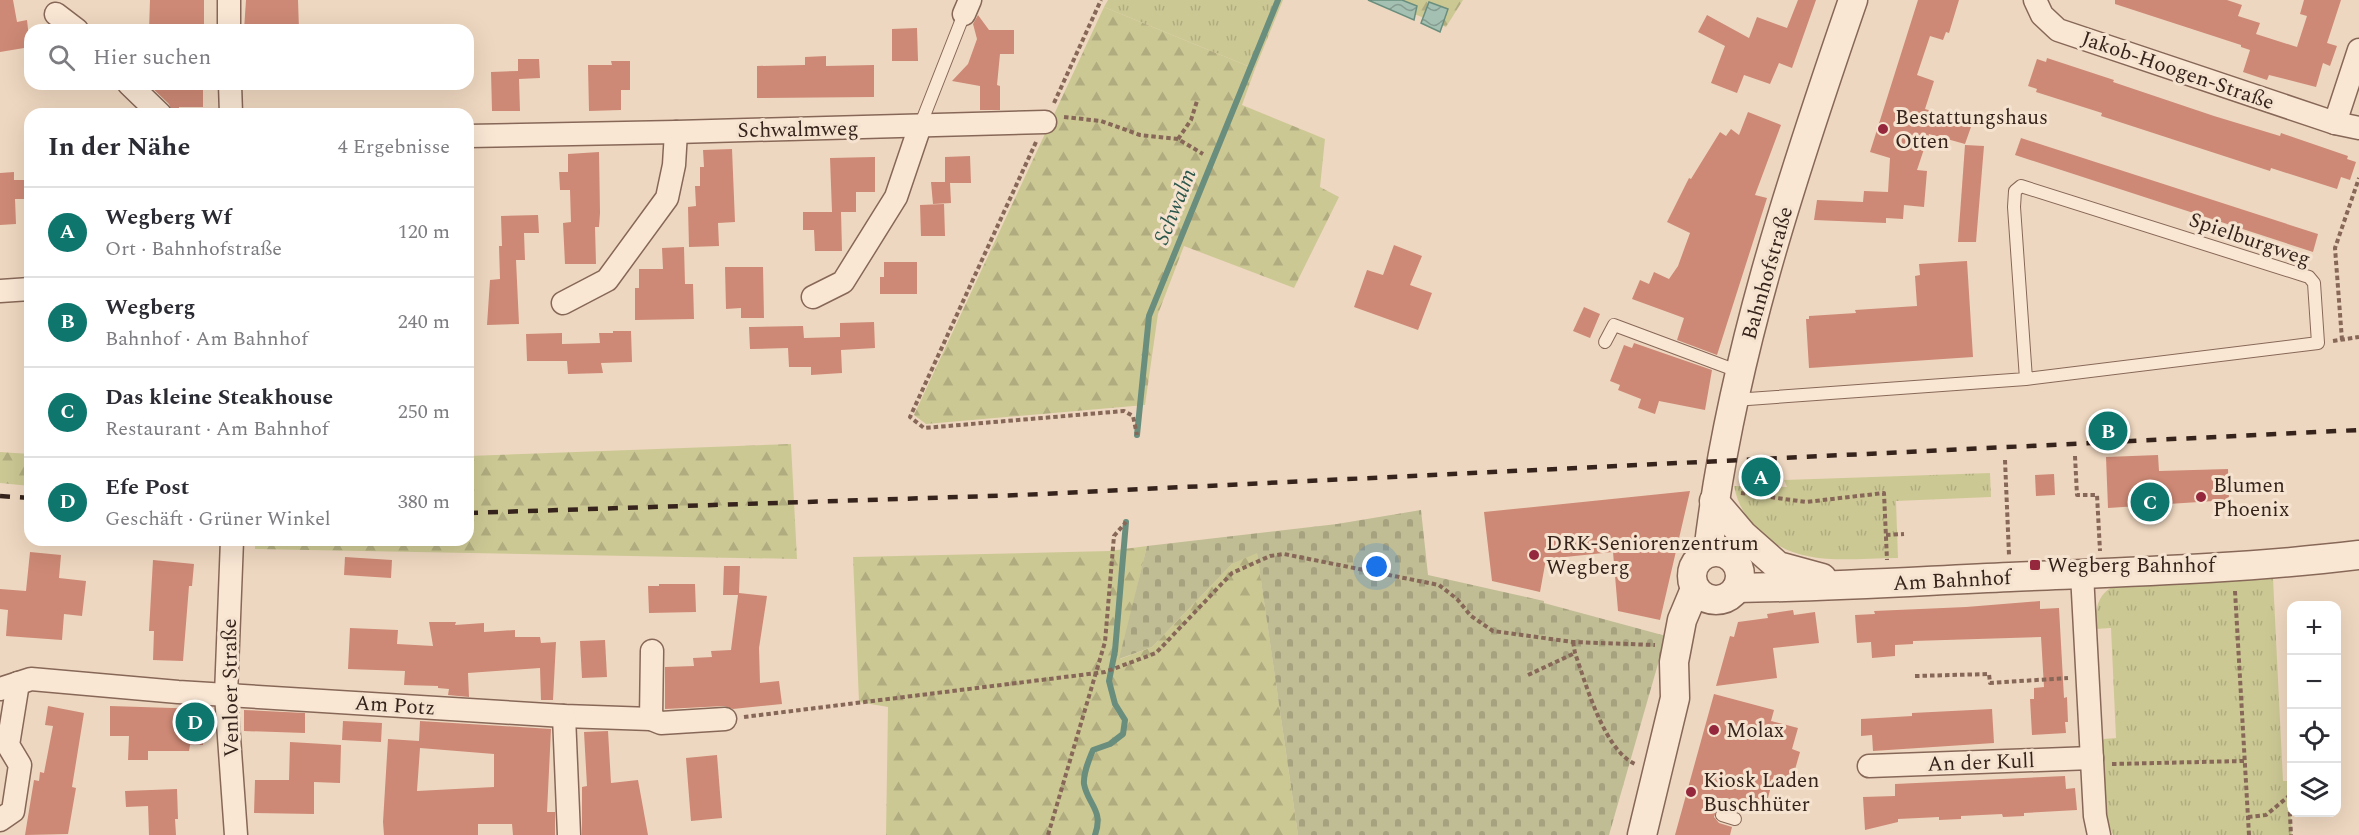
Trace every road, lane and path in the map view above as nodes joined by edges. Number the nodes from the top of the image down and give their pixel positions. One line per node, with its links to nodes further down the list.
1 (229, 0): 8 (street)
2 (1101, 0): 15 (path)
3 (1853, 0): 30 (street, Bahnhofstraße)
4 (2035, 0): 16 (street, Jakob-Hoogen-Straße)
5 (967, 7): 17 (lane)
6 (56, 14): 7 (street)
7 (68, 24)
8 (229, 24)
9 (2359, 50): 16 (street)
10 (135, 90): 13 (street)
11 (230, 90): 14 (street)
12 (1197, 101): 21 (path)
13 (154, 108)
14 (231, 108)
15 (1046, 119): 17 (street, Schwalmweg); 21 (path); 33 (path)
16 (2335, 123): 18 (street, Jakob-Hoogen-Straße)
17 (920, 126): 19 (street, Schwalmweg); 26 (street)
18 (2359, 128)
19 (676, 132): 20 (street, Schwalmweg); 27 (street)
20 (474, 136)
21 (1178, 139): 22 (path)
22 (1203, 154)
23 (2359, 178): 28 (path)
24 (24, 289): 25 (street)
25 (0, 291)
26 (813, 297)
27 (563, 303)
28 (2359, 337)
29 (1605, 342): 30 (lane)
30 (1740, 372): 32 (street, Bahnhofstraße)
31 (2026, 379): 31 (lane, Spielburgweg); 32 (lane, Spielburgweg)
32 (1733, 400): 36 (street, Bahnhofstraße)
33 (1137, 435)
34 (2075, 456): 44 (path)
35 (2005, 459): 45 (path)
36 (1715, 496): 39 (path); 41 (street, Bahnhofstraße); 46 (street, Am Bahnhof)
37 (1126, 522): 52 (path)
38 (1904, 534): 39 (path)
39 (1886, 535): 46 (path)
40 (232, 546): 57 (street, Venloer Straße)
41 (1708, 553): 47 (street); 47 (street, Bahnhofstraße)
42 (2359, 555): 43 (street, Am Bahnhof)
43 (2233, 566): 44 (street, Am Bahnhof); 62 (path)
44 (2092, 573): 45 (street, Am Bahnhof); 55 (street)
45 (2010, 577): 46 (street, Am Bahnhof)
46 (1878, 583): 47 (street, Am Bahnhof)
47 (1721, 587): 49 (street, Bahnhofstraße); 58 (street, Bahnhofstraße)
48 (1573, 642): 49 (path); 51 (path); 52 (path)
49 (1676, 646): 58 (street, Bahnhofstraße)
50 (652, 651): 60 (street)
51 (1575, 653): 53 (path); 65 (path)
52 (1098, 673): 61 (path); 72 (path)
53 (1528, 675)
54 (1915, 676): 55 (path)
55 (2087, 677): 63 (street)
56 (9, 686): 57 (street, Am Potz); 69 (street)
57 (226, 695): 59 (street, Am Potz); 70 (street, Venloer Straße)
58 (1675, 698): 65 (street, Bahnhofstraße)
59 (564, 716): 60 (street, Am Potz); 71 (street)
60 (651, 719): 61 (street, Am Potz)
61 (725, 719)
62 (2244, 761): 63 (path); 67 (path)
63 (2093, 762): 64 (street, An der Kull); 74 (street)
64 (1869, 766)
65 (1658, 774): 73 (street, Bahnhofstraße)
66 (1722, 815): 68 (lane)
67 (2248, 817): 75 (path); 76 (path)
68 (1735, 819)
69 (0, 820)
70 (237, 835)
71 (569, 835)
72 (1048, 835)
73 (1642, 835)
74 (2099, 835)
75 (2249, 835)
76 (2291, 835)

